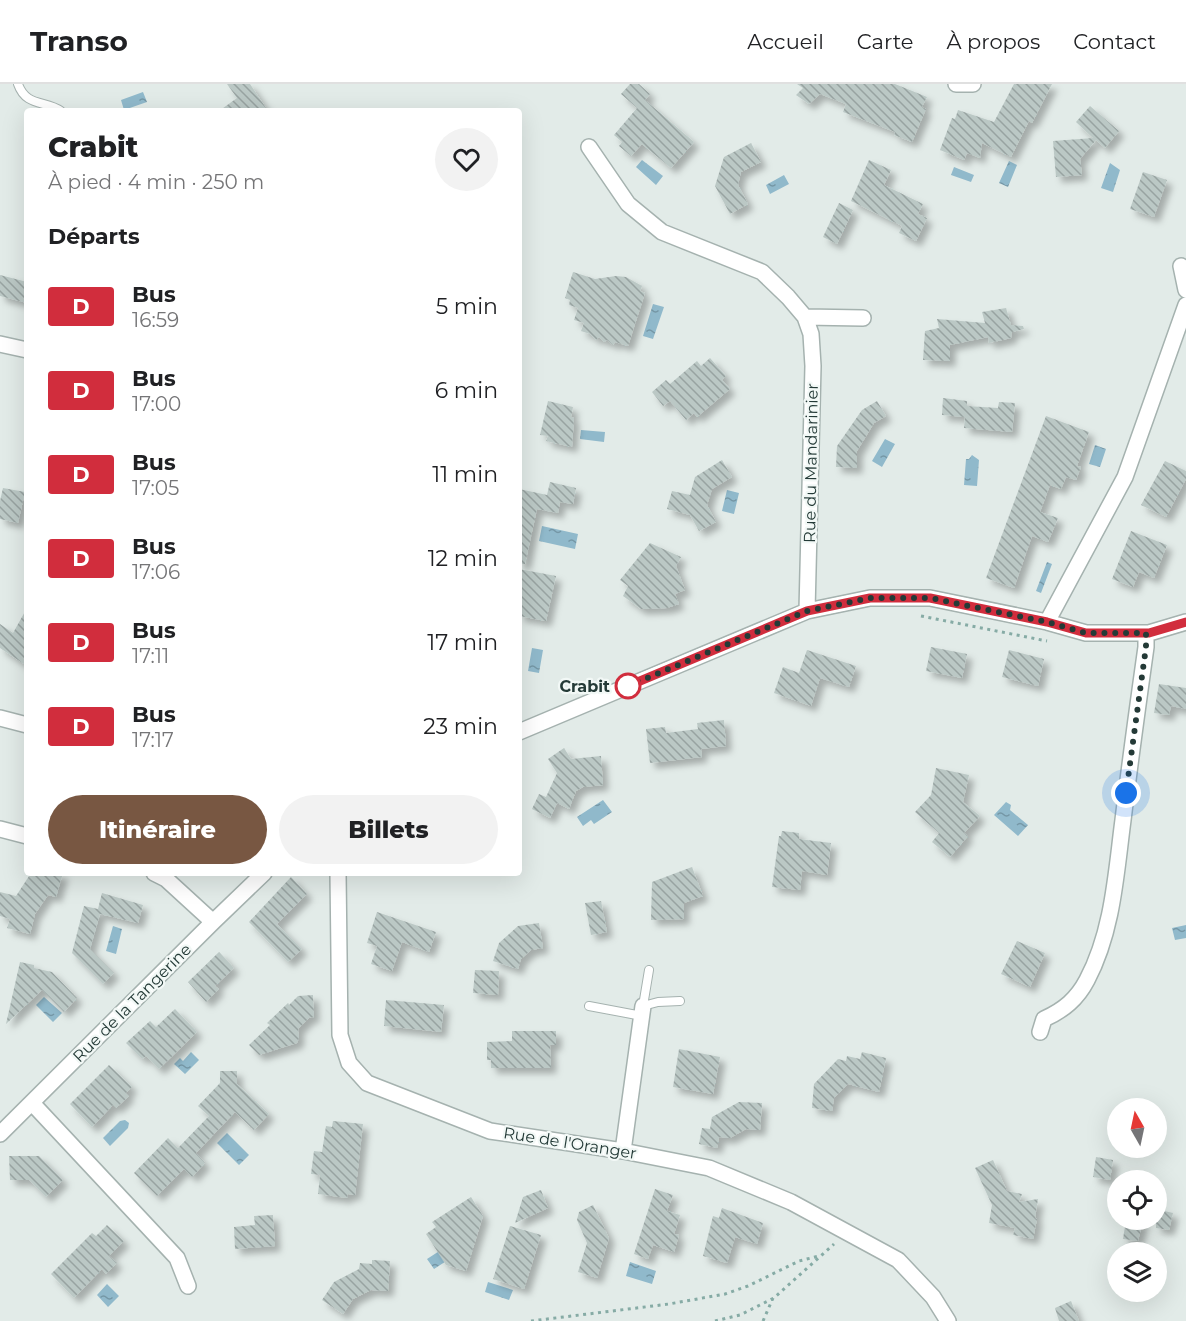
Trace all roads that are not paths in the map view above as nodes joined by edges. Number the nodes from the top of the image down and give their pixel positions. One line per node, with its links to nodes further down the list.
1 (18, 84): 4 (lane)
2 (957, 84): 3 (street)
3 (973, 84)
4 (57, 108)
5 (589, 147): 9 (street, Rue du Mandarinier)
6 (1181, 266): 7 (street)
7 (1186, 290)
8 (1186, 305): 14 (street)
9 (805, 317): 10 (street); 13 (street, Rue du Mandarinier)
10 (863, 318)
11 (0, 344): 12 (street)
12 (24, 349)
13 (807, 611): 14 (street); 19 (street)
14 (1047, 622): 16 (street)
15 (1186, 622): 16 (street)
16 (1146, 633): 30 (street)
17 (0, 718): 18 (street)
18 (24, 724)
19 (522, 731)
20 (0, 829): 21 (street)
21 (24, 835)
22 (160, 876): 25 (street)
23 (261, 876): 25 (street, Rue de la Tangerine)
24 (338, 876): 33 (street, Rue de l'Oranger)
25 (213, 922): 31 (street, Rue de la Tangerine)
26 (649, 970): 29 (lane)
27 (680, 1001): 29 (lane)
28 (590, 1006): 29 (lane)
29 (642, 1011): 33 (street)
30 (1040, 1032)
31 (33, 1104): 32 (street, Rue de la Tangerine); 34 (street)
32 (0, 1134)
33 (622, 1151): 35 (street, Rue de l'Oranger)
34 (188, 1287)
35 (948, 1321)

